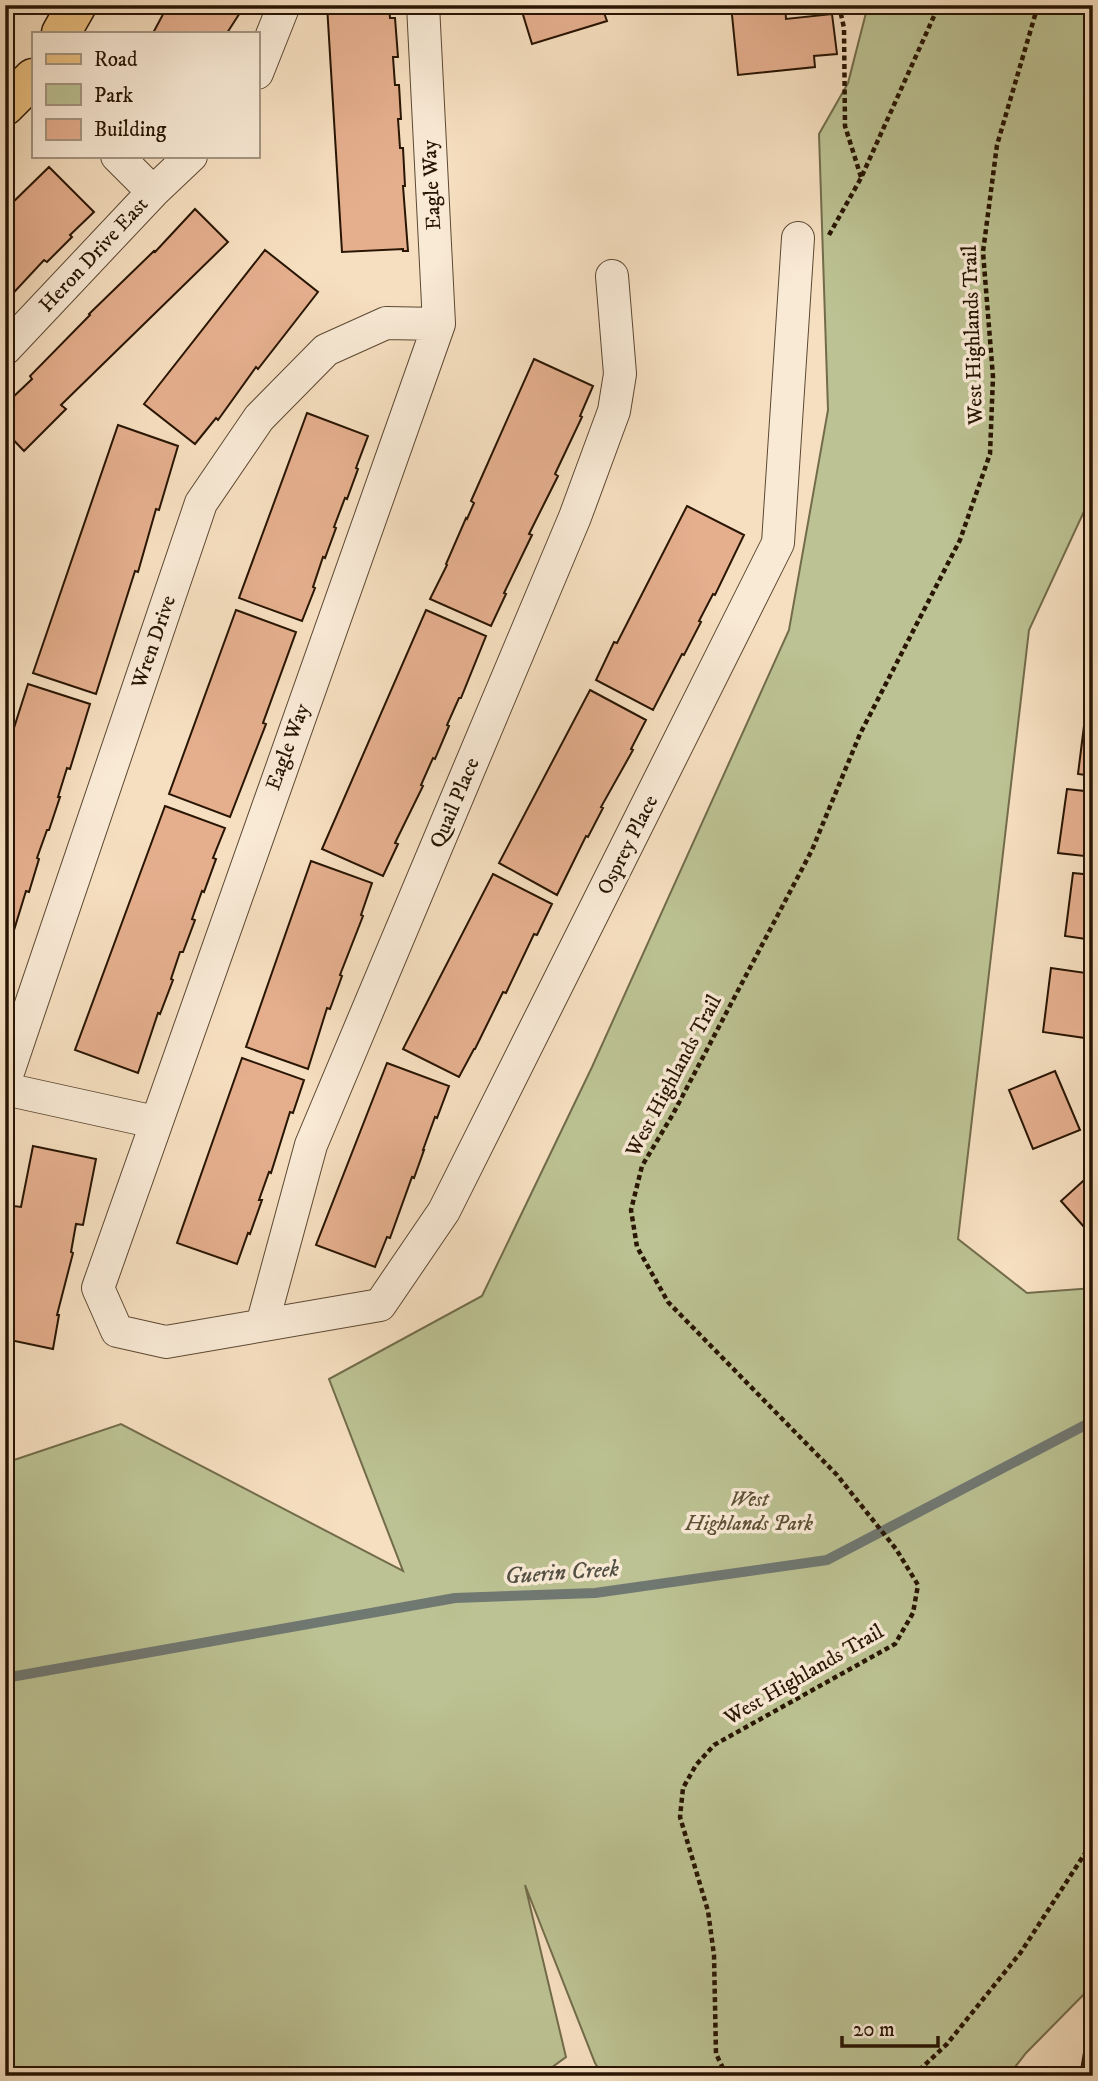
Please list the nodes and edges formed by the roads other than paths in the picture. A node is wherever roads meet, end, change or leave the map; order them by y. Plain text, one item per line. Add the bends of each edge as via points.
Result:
1 (77, 5) edge
2 (284, 5) edge
3 (423, 5) edge
4 (62, 32) edge
5 (259, 68) edge
6 (32, 79) edge
7 (5, 106) edge
8 (119, 158) edge
9 (189, 158) edge
10 (153, 192) junction
11 (813, 237) road end
12 (612, 276) dead end
13 (439, 324) junction
14 (5, 349) edge
15 (5, 1081) edge
16 (5, 1089) edge
17 (155, 1122) junction
18 (262, 1325) junction

1 - 4 main road
2 - 5 street
3 - 13 street, Eagle Way
6 - 7 main road
8 - 10 street
9 - 10 street, Heron Drive East
10 - 14 street, Heron Drive East
11 - 18 street, Osprey Place via 778,544 444,1211 380,1305
12 - 18 street, Quail Place via 620,374 614,411 575,517 311,1144
13 - 15 street, Wren Drive via 386,323 327,350 260,418 201,503
13 - 17 street, Eagle Way
16 - 17 street
17 - 18 street, Eagle Way via 98,1287 117,1331 166,1342

